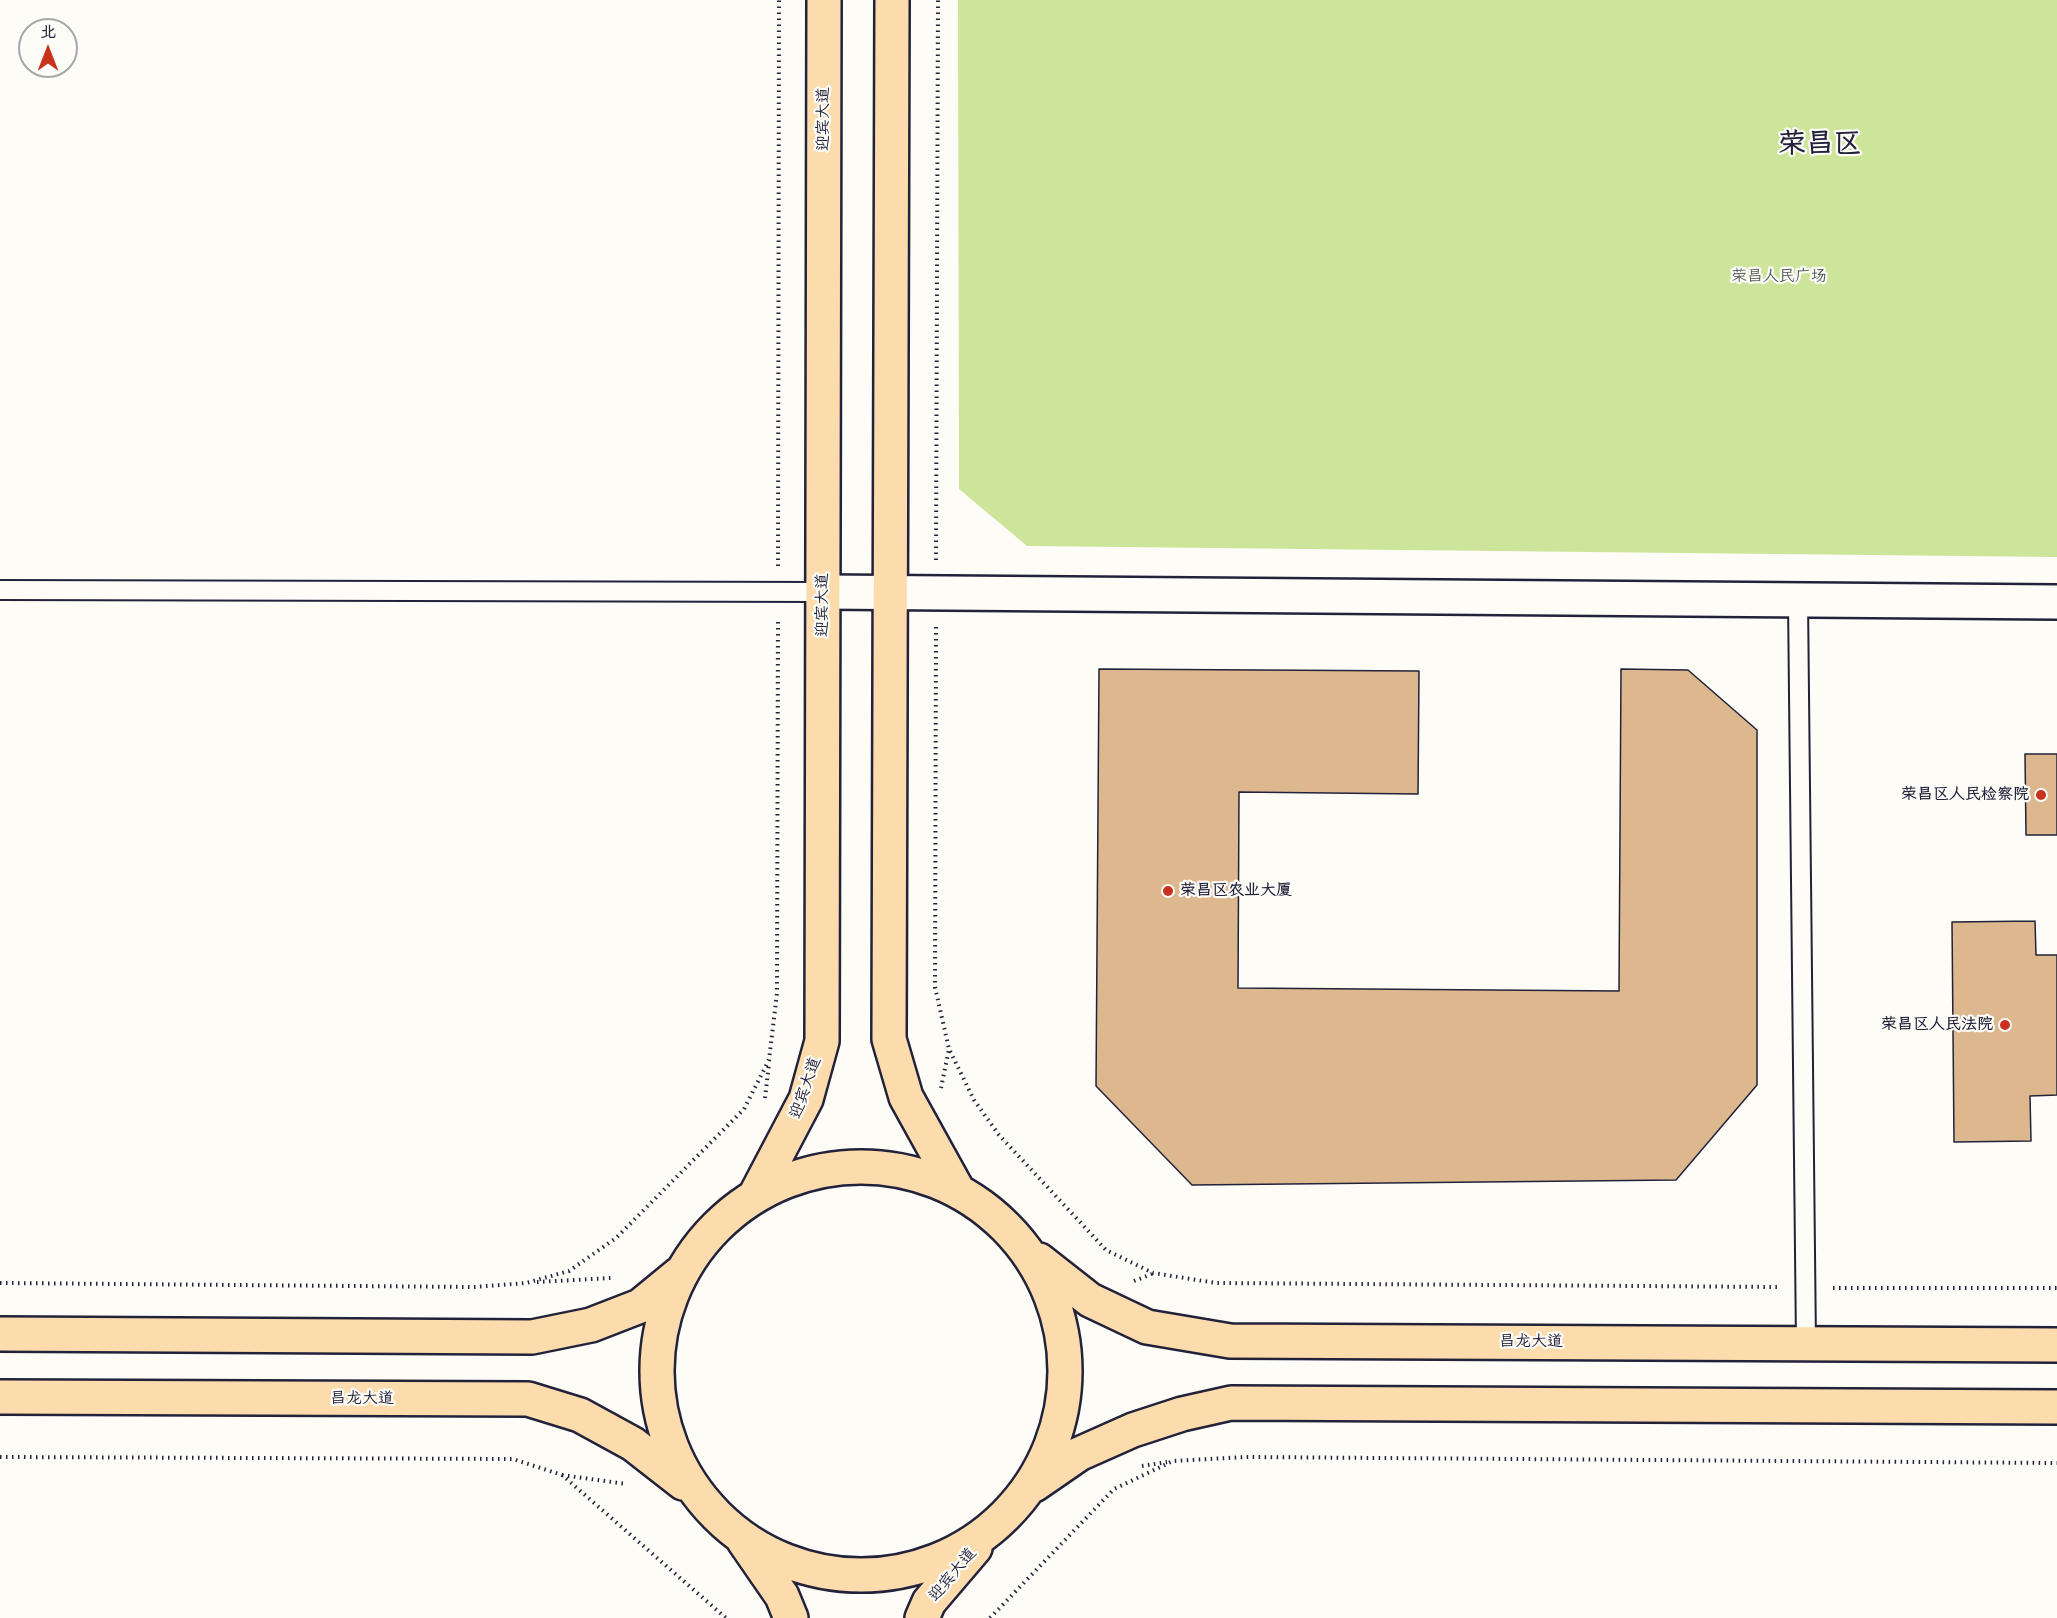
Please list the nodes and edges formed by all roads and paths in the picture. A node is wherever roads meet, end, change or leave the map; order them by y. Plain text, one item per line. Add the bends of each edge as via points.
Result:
1 (779, 0) edge
2 (824, 0) edge
3 (892, 0) edge
4 (938, 0) edge
5 (0, 590) edge
6 (778, 592) junction
7 (823, 592) junction
8 (890, 592) junction
9 (936, 592) junction
10 (1798, 601) junction
11 (2057, 602) edge
12 (958, 1191) junction
13 (755, 1196) junction
14 (1029, 1252) junction
15 (680, 1273) junction
16 (621, 1277) dead end
17 (0, 1283) edge
18 (526, 1283) junction
19 (1806, 1287) junction
20 (2057, 1288) edge
21 (0, 1334) edge
22 (1806, 1344) junction
23 (2057, 1345) edge
24 (0, 1397) edge
25 (2057, 1407) edge
26 (0, 1457) edge
27 (2057, 1463) edge
28 (1032, 1486) junction
29 (696, 1494) junction
30 (988, 1533) junction
31 (743, 1539) junction
32 (726, 1618) edge
33 (791, 1618) edge
34 (922, 1618) edge
35 (990, 1618) edge

1 - 6 path
2 - 7 main road, 迎宾大道
3 - 8 main road
4 - 9 path
5 - 6 lane
6 - 7 lane
6 - 18 path via 777,993 769,1060 744,1109 616,1238 569,1272
7 - 8 street
7 - 13 main road, 迎宾大道 via 822,1041 806,1099
8 - 9 street
8 - 12 main road via 889,1039 906,1097
9 - 10 street
9 - 19 path via 935,987 949,1049 974,1100 999,1135 1106,1250 1153,1273 1216,1283
10 - 11 street
10 - 19 lane
12 - 13 main road via 891,1168 821,1170
12 - 14 main road via 997,1218
13 - 15 main road via 712,1229
14 - 22 main road, 昌龙大道 via 1090,1300 1147,1327 1230,1341
14 - 28 main road via 1053,1296 1065,1344 1066,1394 1054,1441
15 - 21 main road via 640,1306 591,1325 532,1337
15 - 29 main road via 660,1328 656,1386 668,1443
16 - 18 path
17 - 18 path via 474,1287
19 - 20 path
19 - 22 lane
22 - 23 main road, 昌龙大道
24 - 29 main road, 昌龙大道 via 528,1399 580,1415 624,1439
25 - 28 main road via 1231,1403 1133,1430 1079,1454
26 - 32 path via 513,1459 562,1475
27 - 35 path via 1258,1457 1173,1461 1114,1489
28 - 30 main road, 迎宾大道
29 - 31 main road
30 - 31 main road via 931,1564 866,1576 802,1568
30 - 34 main road, 迎宾大道 via 929,1602
31 - 33 main road via 782,1596

